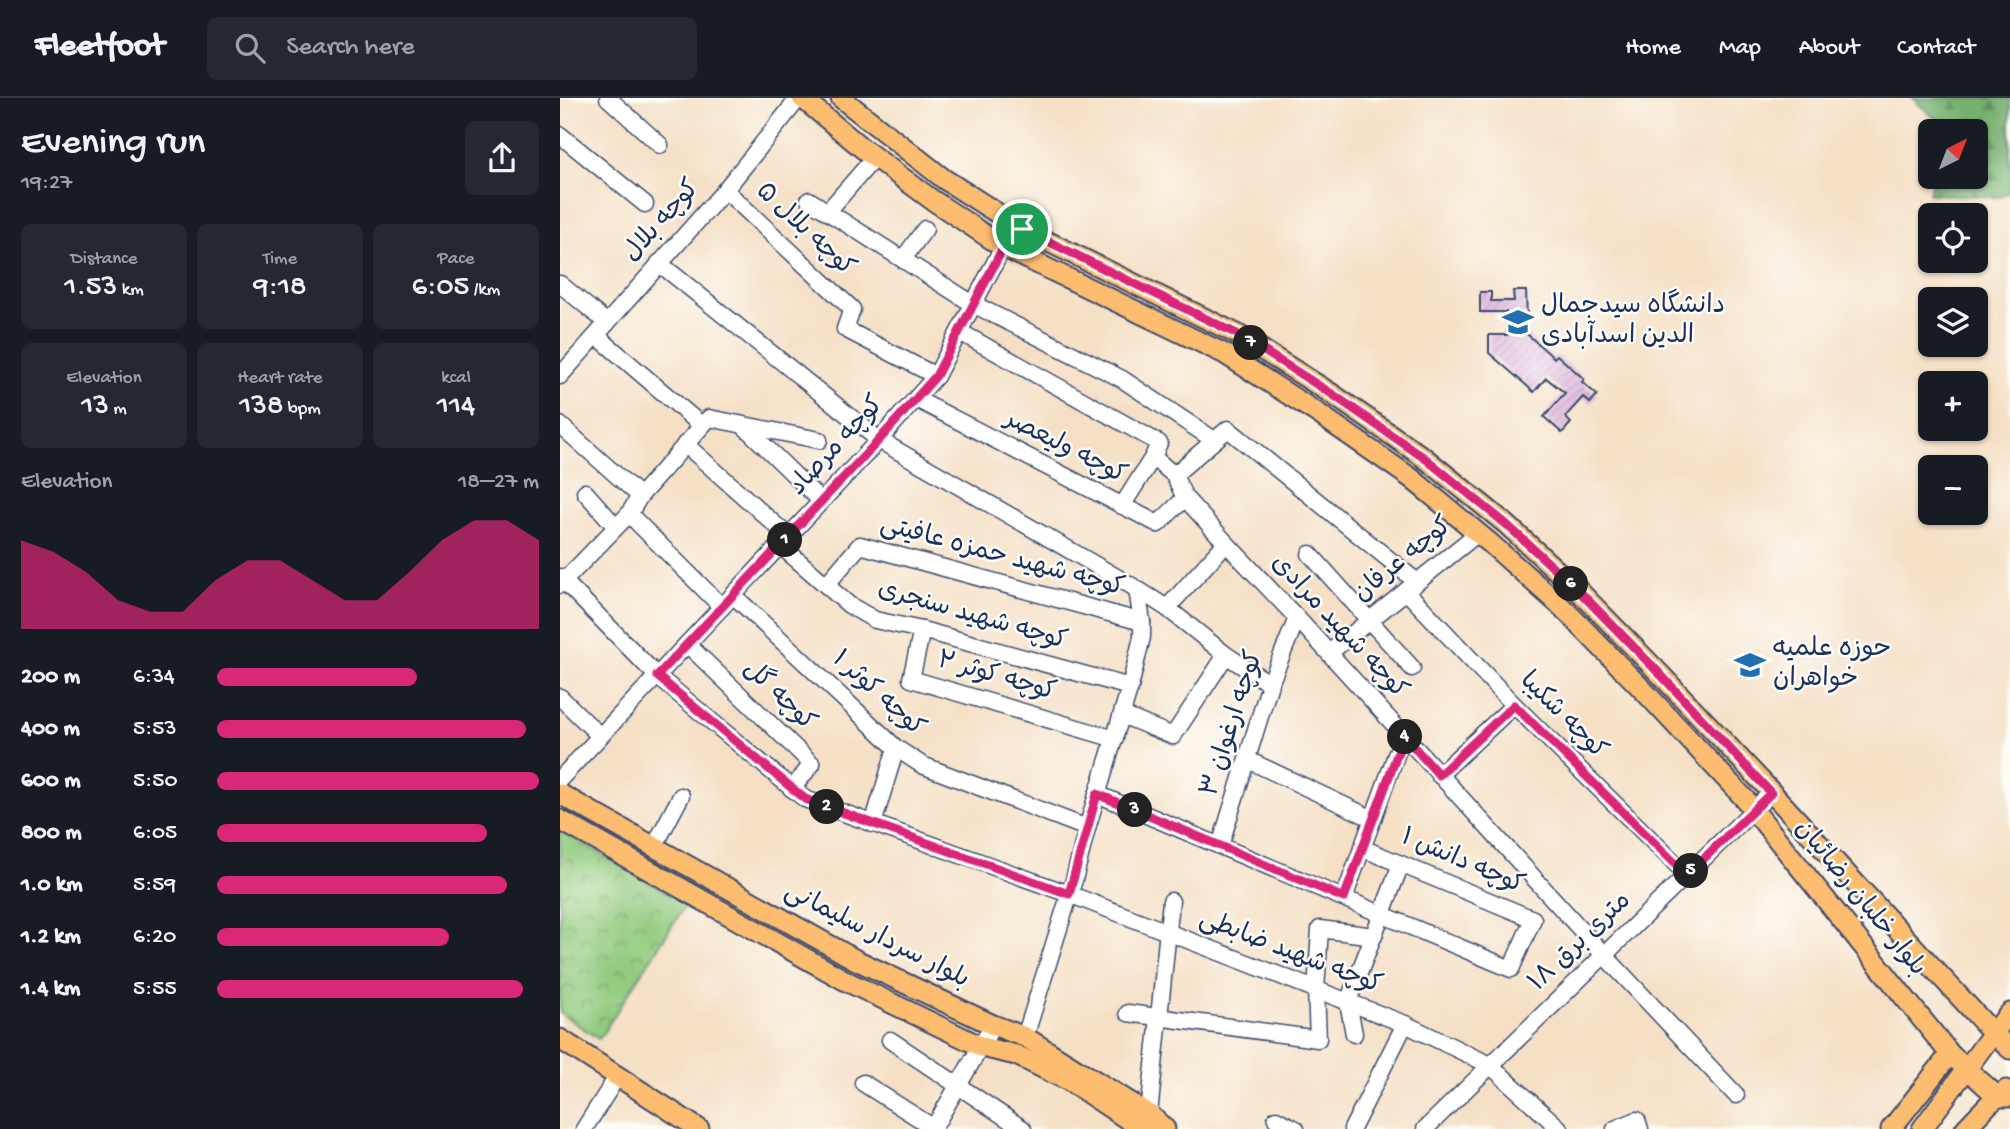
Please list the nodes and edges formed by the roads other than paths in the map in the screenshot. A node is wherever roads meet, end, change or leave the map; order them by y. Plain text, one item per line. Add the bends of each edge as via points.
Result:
1 (608, 98) edge
2 (800, 98) edge
3 (841, 98) edge
4 (560, 135) edge
5 (660, 145) dead end
6 (875, 157) junction
7 (724, 190) junction
8 (809, 200) dead end
9 (645, 204) dead end
10 (828, 211) junction
11 (1015, 225) junction
12 (925, 229) dead end
13 (1003, 247) junction
14 (903, 260) junction
15 (659, 262) junction
16 (560, 284) edge
17 (973, 304) junction
18 (602, 330) junction
19 (960, 332) junction
20 (560, 376) edge
21 (936, 376) junction
22 (916, 399) junction
23 (705, 421) junction
24 (560, 425) edge
25 (744, 426) junction
26 (819, 440) dead end
27 (879, 440) junction
28 (1214, 440) junction
29 (685, 444) junction
30 (1156, 450) junction
31 (1174, 475) junction
32 (584, 492) dead end
33 (640, 496) junction
34 (1185, 498) junction
35 (821, 501) junction
36 (1122, 506) junction
37 (629, 514) junction
38 (616, 527) junction
39 (1478, 533) junction
40 (784, 540) junction
41 (1226, 543) junction
42 (1310, 554) dead end
43 (561, 581) edge
44 (825, 585) junction
45 (1412, 587) junction
46 (1137, 589) junction
47 (727, 601) junction
48 (1167, 608) junction
49 (1297, 618) junction
50 (1370, 620) junction
51 (1142, 622) junction
52 (922, 630) junction
53 (687, 644) junction
54 (1329, 653) junction
55 (1226, 655) junction
56 (1412, 668) dead end
57 (657, 676) junction
58 (1270, 684) junction
59 (1130, 687) junction
60 (560, 697) edge
61 (1514, 705) junction
62 (1122, 715) junction
63 (600, 736) junction
64 (1404, 736) junction
65 (1115, 739) junction
66 (896, 748) junction
67 (1248, 760) junction
68 (1439, 775) junction
69 (560, 779) edge
70 (792, 789) junction
71 (1771, 793) junction
72 (560, 794) edge
73 (1097, 794) junction
74 (681, 796) dead end
75 (1754, 809) junction
76 (1373, 819) junction
77 (560, 820) edge
78 (873, 824) junction
79 (1087, 828) junction
80 (1220, 846) junction
81 (654, 847) junction
82 (1362, 848) junction
83 (1401, 864) junction
84 (1687, 875) junction
85 (1069, 894) junction
86 (1344, 898) junction
87 (1171, 901) dead end
88 (1382, 914) junction
89 (1167, 932) junction
90 (1374, 936) junction
91 (1604, 955) junction
92 (1316, 990) junction
93 (1348, 1002) junction
94 (1128, 1013) dead end
95 (2010, 1013) edge
96 (1159, 1016) junction
97 (1405, 1024) junction
98 (993, 1026) junction
99 (1993, 1033) junction
100 (1354, 1034) dead end
101 (560, 1039) edge
102 (890, 1041) dead end
103 (1021, 1046) junction
104 (982, 1047) junction
105 (2010, 1049) edge
106 (1950, 1054) junction
107 (1490, 1065) junction
108 (1966, 1070) junction
109 (617, 1077) junction
110 (863, 1083) dead end
111 (957, 1086) junction
112 (1736, 1095) dead end
113 (2003, 1099) edge
114 (1276, 1118) dead end
115 (1146, 1121) edge
116 (933, 1128) edge
117 (583, 1129) edge
118 (699, 1129) edge
119 (1023, 1129) edge
120 (1165, 1129) edge
121 (1296, 1129) edge
122 (1352, 1129) edge
123 (1425, 1129) edge
124 (1560, 1129) edge
125 (1615, 1129) edge
126 (1640, 1129) edge
127 (1891, 1129) edge
128 (1922, 1129) edge
129 (1965, 1129) edge
130 (1974, 1129) edge

1 - 5 street
2 - 6 main road, بلوار خلبان رضائیان
2 - 7 street, کوچه بلال
3 - 11 main road, بلوار خلبان رضائیان via 944,179
4 - 9 street
6 - 10 street
6 - 13 main road, بلوار خلبان رضائیان
7 - 15 street, کوچه بلال
7 - 21 street, کوچه بلال ۵ via 852,309 845,329
8 - 10 street
10 - 14 street
11 - 13 main road
11 - 71 main road, بلوار خلبان رضائیان via 1237,334 1426,459 1579,591
12 - 14 street
13 - 17 street, کوچه مرصاد
13 - 39 main road, بلوار خلبان رضائیان via 1225,354 1411,478
14 - 17 street
15 - 18 street, کوچه بلال
15 - 27 street
16 - 18 street
17 - 19 street, کوچه مرصاد
17 - 28 street via 1122,379
18 - 20 street, کوچه بلال
18 - 23 street
19 - 21 street, کوچه مرصاد
19 - 30 street, کوچه شهید مرادی
21 - 22 street, کوچه مرصاد
22 - 27 street, کوچه مرصاد
22 - 36 street, کوچه ولیعصر
23 - 25 street
23 - 29 street
24 - 33 street
25 - 26 street
25 - 35 street
27 - 35 street, کوچه مرصاد
27 - 46 street
28 - 31 street
28 - 45 street, کوچه شکیبا via 1228,429
29 - 33 street
29 - 40 street, کوچه شهید سنجری
30 - 31 street, کوچه شهید مرادی
30 - 36 street
31 - 34 street, کوچه شهید مرادی
32 - 38 street
33 - 37 street
34 - 36 street, کوچه ولیعصر via 1158,524
34 - 41 street, کوچه شهید مرادی
35 - 40 street, کوچه مرصاد
37 - 38 street
37 - 47 street, کوچه کوثر ۱
38 - 43 street
39 - 45 street, کوچه عرفان
39 - 75 main road, بلوار خلبان رضائیان via 1563,608
40 - 44 street, کوچه شهید سنجری
40 - 47 street, کوچه مرصاد
41 - 48 street
41 - 49 street, کوچه شهید مرادی
42 - 50 street
43 - 57 street, کوچه شهید ضابطی
44 - 51 street, کوچه شهید حمزه عافیتی via 860,545
44 - 52 street, کوچه شهید سنجری via 875,620
45 - 50 street, کوچه عرفان
45 - 61 street, کوچه شکیبا
46 - 48 street
46 - 51 street
47 - 53 street, کوچه مرصاد
47 - 66 street, کوچه کوثر ۱
48 - 55 street
49 - 54 street, کوچه شهید مرادی
49 - 58 street, کوچه ارغوان ۳
50 - 54 street, کوچه عرفان
50 - 56 street
51 - 59 street
52 - 59 street, کوچه شهید سنجری
52 - 65 street, کوچه کوثر ۲ via 911,679
53 - 57 street, کوچه مرصاد
53 - 70 street, کوچه گل via 812,764
54 - 64 street, کوچه شهید مرادی
55 - 58 street
55 - 62 street via 1173,736
57 - 63 street, کوچه مرصاد
57 - 70 street, کوچه شهید ضابطی
58 - 67 street, کوچه ارغوان ۳
59 - 62 street
60 - 63 street
61 - 68 street
61 - 84 street, کوچه شکیبا
62 - 65 street
63 - 69 street, کوچه مرصاد
64 - 68 street, کوچه شهید مرادی
64 - 76 street
65 - 73 street
66 - 78 street
66 - 79 street, کوچه کوثر ۱ via 922,765
67 - 76 street
67 - 80 street, کوچه ارغوان ۳
68 - 91 street, کوچه شهید مرادی
70 - 78 street, کوچه شهید ضابطی via 805,799
71 - 75 street, ۱۸ متری برق
71 - 99 main road, بلوار خلبان رضائیان
72 - 81 main road, بلوار سردار سلیمانی
73 - 79 street
73 - 80 street
74 - 81 street
75 - 84 street, ۱۸ متری برق
75 - 106 main road, بلوار خلبان رضائیان
76 - 82 street
77 - 104 main road, بلوار سردار سلیمانی via 846,981
78 - 85 street, کوچه شهید ضابطی
79 - 85 street
80 - 86 street
81 - 98 main road, بلوار سردار سلیمانی via 856,960
82 - 83 street, کوچه دانش ۱
82 - 86 street
83 - 88 street
83 - 88 street, کوچه دانش ۱ via 1532,919 1511,969
84 - 91 street, ۱۸ متری برق
85 - 89 street, کوچه شهید ضابطی
85 - 103 street
86 - 88 street
87 - 89 street
88 - 90 street
89 - 92 street, کوچه شهید ضابطی
89 - 96 street
90 - 92 street via 1320,929
90 - 93 street
91 - 107 street, ۱۸ متری برق
91 - 112 street, کوچه شهید مرادی
92 - 93 street, کوچه شهید ضابطی
92 - 96 street via 1318,1039
93 - 97 street, کوچه شهید ضابطی
93 - 100 street
94 - 96 street
95 - 99 main road
96 - 115 street
97 - 107 street, کوچه شهید ضابطی
97 - 122 street
98 - 103 main road, بلوار سردار سلیمانی
98 - 104 street
99 - 105 main road, بلوار خلبان رضائیان
99 - 108 main road
101 - 109 main road
102 - 111 street
103 - 104 main road, بلوار سردار سلیمانی
103 - 115 main road, بلوار سردار سلیمانی via 1071,1082
104 - 111 street
106 - 108 main road, بلوار خلبان رضائیان
106 - 127 main road
107 - 123 street, ۱۸ متری برق
107 - 124 street, کوچه شهید ضابطی
108 - 113 main road, بلوار خلبان رضائیان
108 - 128 main road
109 - 117 street
109 - 118 main road
110 - 116 street
111 - 116 street
111 - 119 street
113 - 129 main road
113 - 130 main road
114 - 121 street
115 - 120 main road, بلوار سردار سلیمانی
125 - 126 street via 1637,1120

